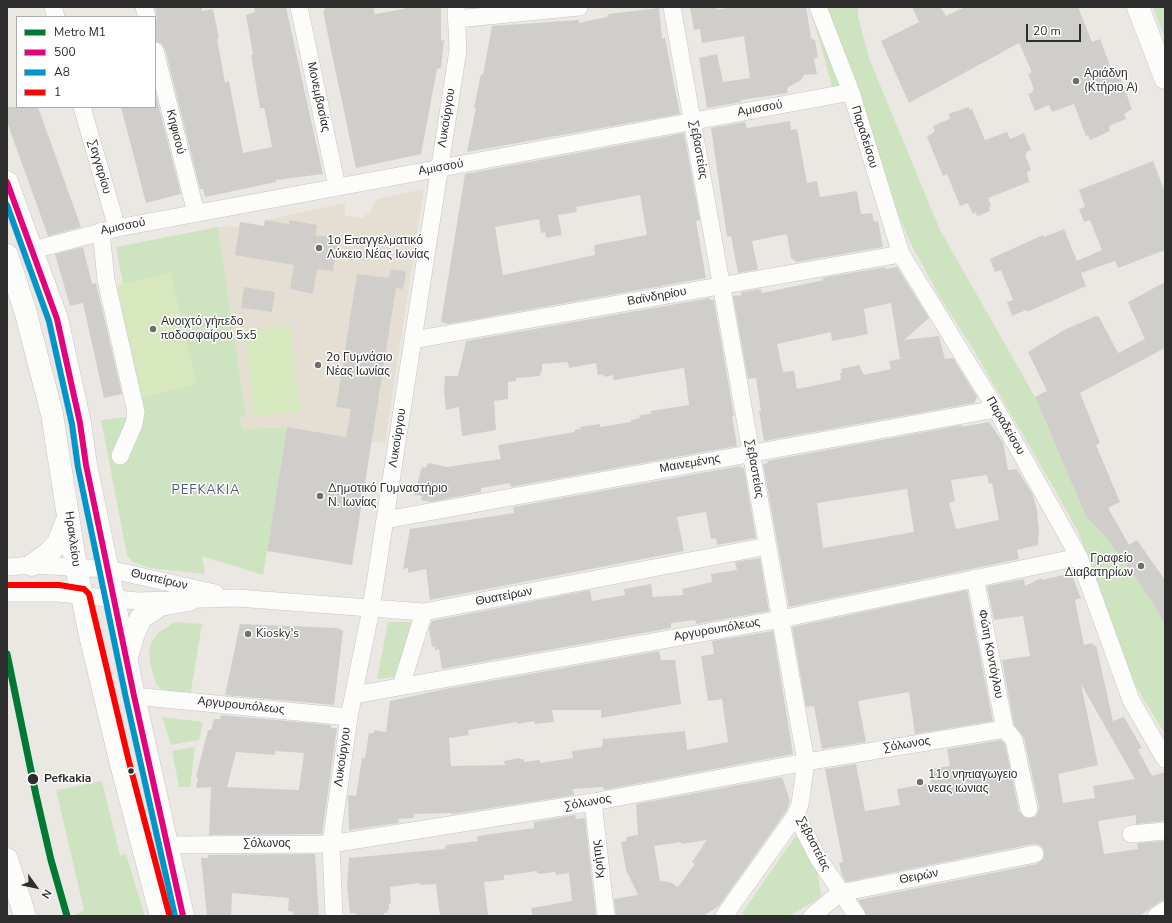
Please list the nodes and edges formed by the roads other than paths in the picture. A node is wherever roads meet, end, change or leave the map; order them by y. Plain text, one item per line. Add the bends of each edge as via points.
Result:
1 (299, 7) edge
2 (579, 7) edge
3 (672, 7) edge
4 (818, 7) edge
5 (1138, 7) edge
6 (457, 13) edge
7 (156, 55) edge
8 (1165, 78) edge
9 (851, 92) junction
10 (82, 108) edge
11 (693, 121) junction
12 (439, 168) junction
13 (7, 182) edge
14 (337, 187) junction
15 (196, 213) junction
16 (109, 230) junction
17 (33, 250) junction
18 (901, 254) junction
19 (7, 255) edge
20 (722, 286) junction
21 (413, 340) junction
22 (996, 409) junction
23 (751, 453) junction
24 (120, 456) dead end
25 (69, 515) junction
26 (385, 520) junction
27 (768, 546) junction
28 (1079, 557) junction
29 (32, 565) junction
30 (76, 567) junction
31 (8, 568) dead end
32 (108, 570) junction
33 (975, 578) junction
34 (9, 593) dead end
35 (82, 597) junction
36 (237, 598) junction
37 (114, 599) junction
38 (189, 600) junction
39 (371, 609) junction
40 (424, 612) junction
41 (781, 619) junction
42 (127, 660) junction
43 (401, 686) junction
44 (354, 695) junction
45 (134, 696) junction
46 (349, 717) junction
47 (1005, 729) junction
48 (1165, 759) edge
49 (806, 762) junction
50 (592, 802) junction
51 (1030, 809) dead end
52 (796, 815) junction
53 (1165, 831) edge
54 (1131, 834) dead end
55 (331, 844) junction
56 (168, 845) junction
57 (1035, 854) dead end
58 (7, 859) edge
59 (840, 893) junction
60 (1165, 910) edge
61 (25, 916) edge
62 (161, 916) edge
63 (183, 916) edge
64 (334, 916) edge
65 (606, 916) edge
66 (724, 916) edge
67 (812, 916) edge
68 (857, 916) edge
69 (1156, 916) edge

1 - 14 street, Μονεμβασίας
2 - 6 street
3 - 11 street, Σεβαστείας
4 - 9 street, Παραδείσου
5 - 8 main road
6 - 12 street, Λυκούργου via 458,50
7 - 15 street, Κηφισού
9 - 11 street, Αμισσού
9 - 18 street, Παραδείσου
10 - 16 street, Σαγγαρίου
11 - 12 street, Αμισσού
11 - 20 street, Σεβαστείας
12 - 14 street, Αμισσού
12 - 21 street, Λυκούργου
13 - 17 main road
14 - 15 street, Αμισσού
15 - 16 street, Αμισσού
16 - 17 street, Αμισσού
16 - 24 street, Σαγγαρίου via 106,280 136,412 134,424
17 - 32 main road via 57,319
18 - 20 street, Βαϊνδηρίου
18 - 22 street, Παραδείσου
19 - 25 main road, Ηρακλείου via 25,310 52,414
20 - 21 street, Βαϊνδηρίου
20 - 23 street, Σεβαστείας
21 - 26 street, Λυκούργου
22 - 23 street, Μαινεμένης
22 - 28 street, Παραδείσου
23 - 26 street, Μαινεμένης
23 - 27 street, Σεβαστείας
25 - 29 main road via 58,544
25 - 30 main road, Ηρακλείου
26 - 39 street, Λυκούργου
27 - 40 street, Θυατείρων
27 - 41 street, Σεβαστείας
28 - 33 street, Αργυρουπόλεως
28 - 48 street, Παραδείσου via 1131,700
29 - 30 street, Θυατείρων
29 - 31 street, Θυατείρων
30 - 32 street, Θυατείρων
30 - 35 main road, Ηρακλείου
32 - 36 street, Θυατείρων
32 - 37 main road
33 - 41 street, Αργυρουπόλεως
33 - 47 street, Φώτη Κοντόγλου
34 - 35 street, Θυατείρων via 58,593
35 - 37 street, Θυατείρων
35 - 62 main road, Ηρακλείου via 121,764
36 - 38 street, Θυατείρων
36 - 39 street, Θυατείρων
37 - 38 street, Θυατείρων
37 - 42 main road
38 - 42 main road via 160,605 141,618
39 - 40 street, Θυατείρων
39 - 44 street, Λυκούργου
40 - 43 street
41 - 43 street, Αργυρουπόλεως
41 - 49 street, Σεβαστείας
42 - 45 main road
43 - 44 street, Αργυρουπόλεως
44 - 46 street, Λυκούργου
45 - 46 street, Αργυρουπόλεως
45 - 56 main road
46 - 55 street, Λυκούργου
47 - 49 street, Σόλωνος
47 - 51 street via 1014,740
49 - 50 street, Σόλωνος
49 - 52 street, Σεβαστείας
50 - 55 street, Σόλωνος
50 - 65 street, Κρήτης
52 - 59 street, Σεβαστείας
52 - 66 street
53 - 54 street
55 - 56 street, Σόλωνος
55 - 64 street, Λυκούργου
56 - 63 main road
57 - 59 street, Θειρών
58 - 61 main road
59 - 67 street, Θειρών
59 - 68 street, Σεβαστείας
60 - 69 street

